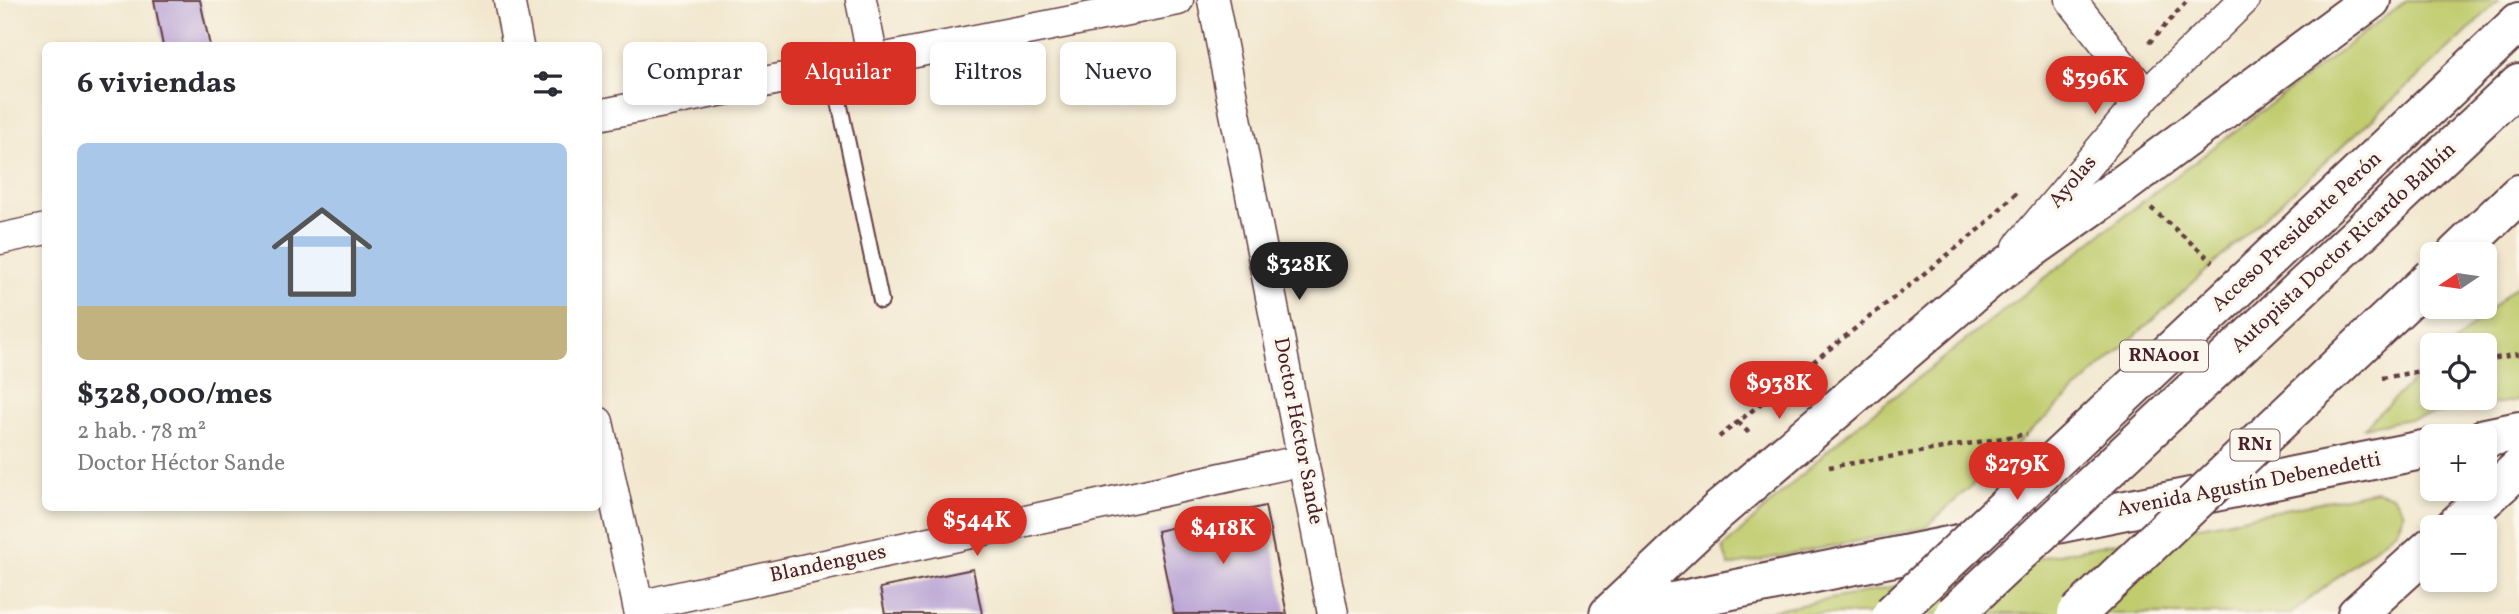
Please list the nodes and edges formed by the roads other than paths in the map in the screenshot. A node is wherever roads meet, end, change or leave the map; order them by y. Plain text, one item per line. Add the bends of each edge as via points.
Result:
1 (509, 0) edge
2 (861, 0) edge
3 (1178, 0) edge
4 (1213, 0) edge
5 (2071, 0) edge
6 (2244, 0) edge
7 (2371, 0) edge
8 (2519, 22) edge
9 (517, 42) edge
10 (869, 42) edge
11 (916, 52) edge
12 (781, 78) edge
13 (2519, 84) edge
14 (2147, 95) junction
15 (840, 105) edge
16 (602, 114) edge
17 (2519, 194) edge
18 (42, 230) edge
19 (0, 239) edge
20 (2469, 242) edge
21 (1993, 276) junction
22 (2420, 287) edge
23 (881, 301) dead end
24 (2519, 431) edge
25 (2497, 436) edge
26 (602, 440) edge
27 (2420, 450) edge
28 (1304, 460) junction
29 (2519, 468) edge
30 (2467, 515) edge
31 (2420, 557) edge
32 (639, 610) edge
33 (1333, 614) edge
34 (1611, 614) edge
35 (1892, 614) edge
36 (1954, 614) edge
37 (2077, 614) edge
38 (2357, 614) edge

1 - 9 street
2 - 10 street
3 - 11 street
4 - 28 street, Doctor Héctor Sande
5 - 14 street
6 - 14 street, Ayolas
7 - 21 main road
8 - 35 main road, Acceso Presidente Perón / RNA001, bridge
12 - 16 street
13 - 36 main road, Autopista Doctor Ricardo Balbín, bridge
14 - 21 street, Ayolas
15 - 23 lane
17 - 20 main road
18 - 19 street
21 - 34 main road via 1718,512
22 - 37 main road, RN1, bridge
24 - 25 main road
26 - 32 street
27 - 34 main road, Avenida Agustín Debenedetti
28 - 32 street, Blandengues
28 - 33 street, Doctor Héctor Sande
29 - 30 main road
31 - 38 main road

